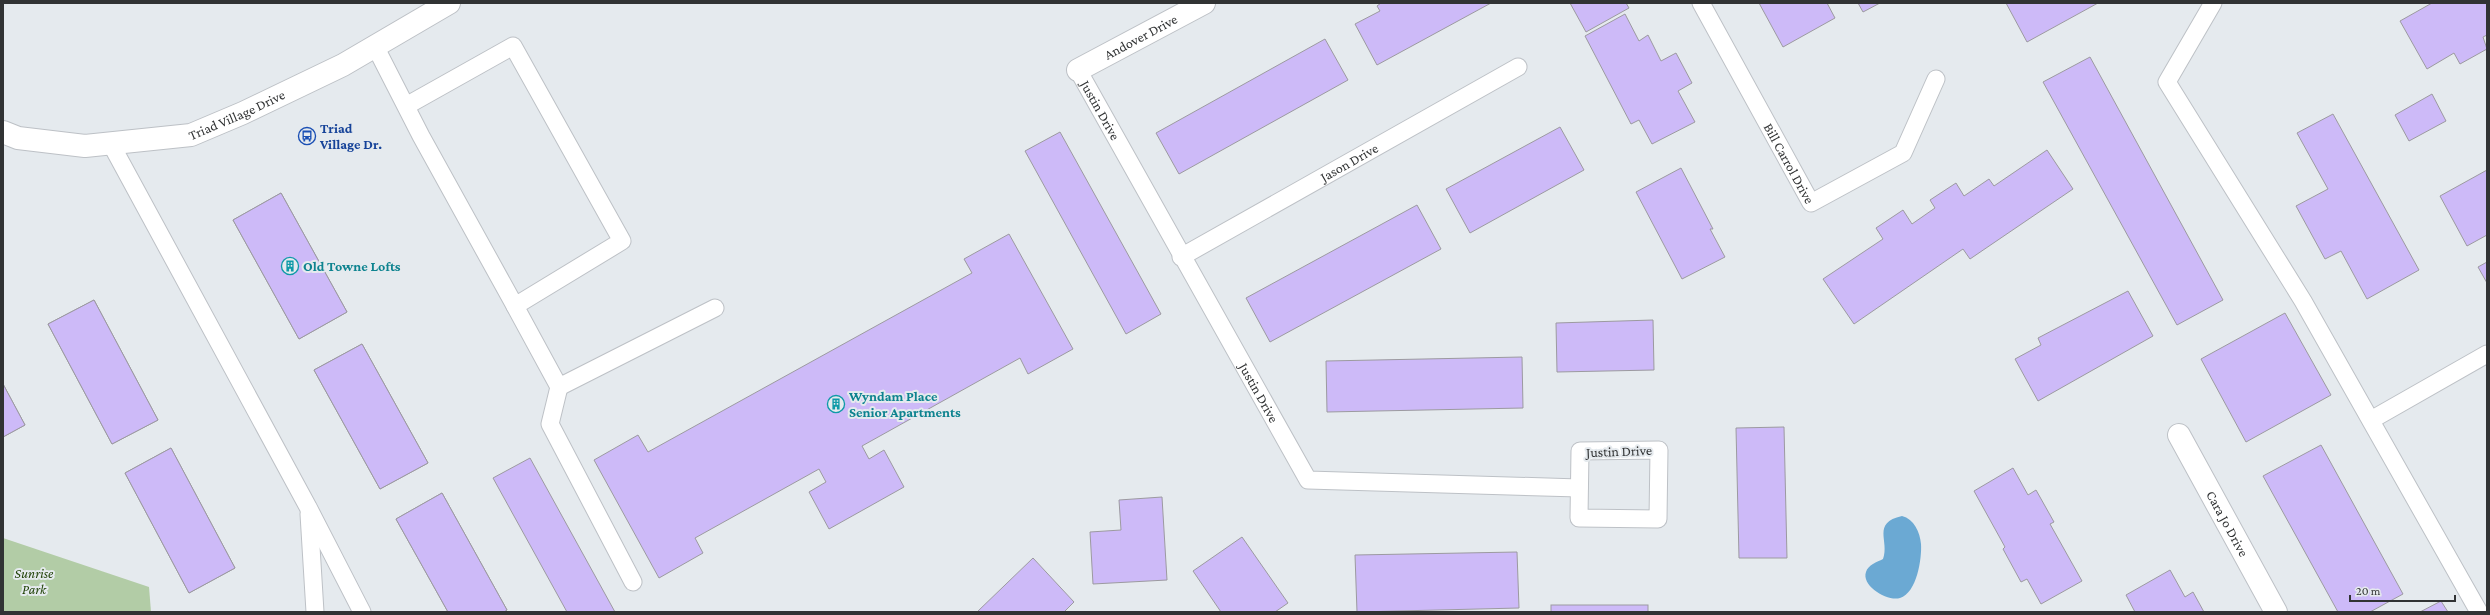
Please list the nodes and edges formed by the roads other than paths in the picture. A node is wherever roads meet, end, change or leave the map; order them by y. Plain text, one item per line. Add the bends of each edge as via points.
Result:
1 (449, 3) edge
2 (1204, 3) edge
3 (1701, 3) edge
4 (2213, 3) edge
5 (374, 46) junction
6 (1518, 67) dead end
7 (1078, 70) joint
8 (1936, 79) dead end
9 (406, 106) junction
10 (3, 132) edge
11 (111, 144) junction
12 (1181, 257) junction
13 (515, 306) junction
14 (715, 308) dead end
15 (2487, 354) edge
16 (559, 387) junction
17 (2371, 420) junction
18 (2179, 435) dead end
19 (1579, 488) junction
20 (308, 507) junction
21 (633, 582) dead end
22 (315, 612) edge
23 (362, 612) edge
24 (2276, 612) edge
25 (2479, 612) edge

1 - 5 street, Triad Village Drive
2 - 7 street, Andover Drive
3 - 8 lane, Bill Carrol Drive via 1811,203 1903,153
4 - 17 lane via 2167,82 2303,301
5 - 9 lane
5 - 11 street, Triad Village Drive via 343,65 244,113 191,135
6 - 12 lane, Jason Drive
7 - 12 lane, Justin Drive
9 - 13 lane
9 - 13 lane via 513,46 622,241
10 - 11 street, Triad Village Drive via 18,138 84,146
11 - 20 lane
12 - 19 lane, Justin Drive via 1308,480
13 - 16 lane
14 - 16 lane
15 - 17 lane
16 - 21 lane via 550,424
17 - 25 lane
18 - 24 street, Cara Jo Drive
19 - 19 lane, Justin Drive via 1579,518 1658,519 1659,450 1580,451
20 - 22 lane
20 - 23 lane

